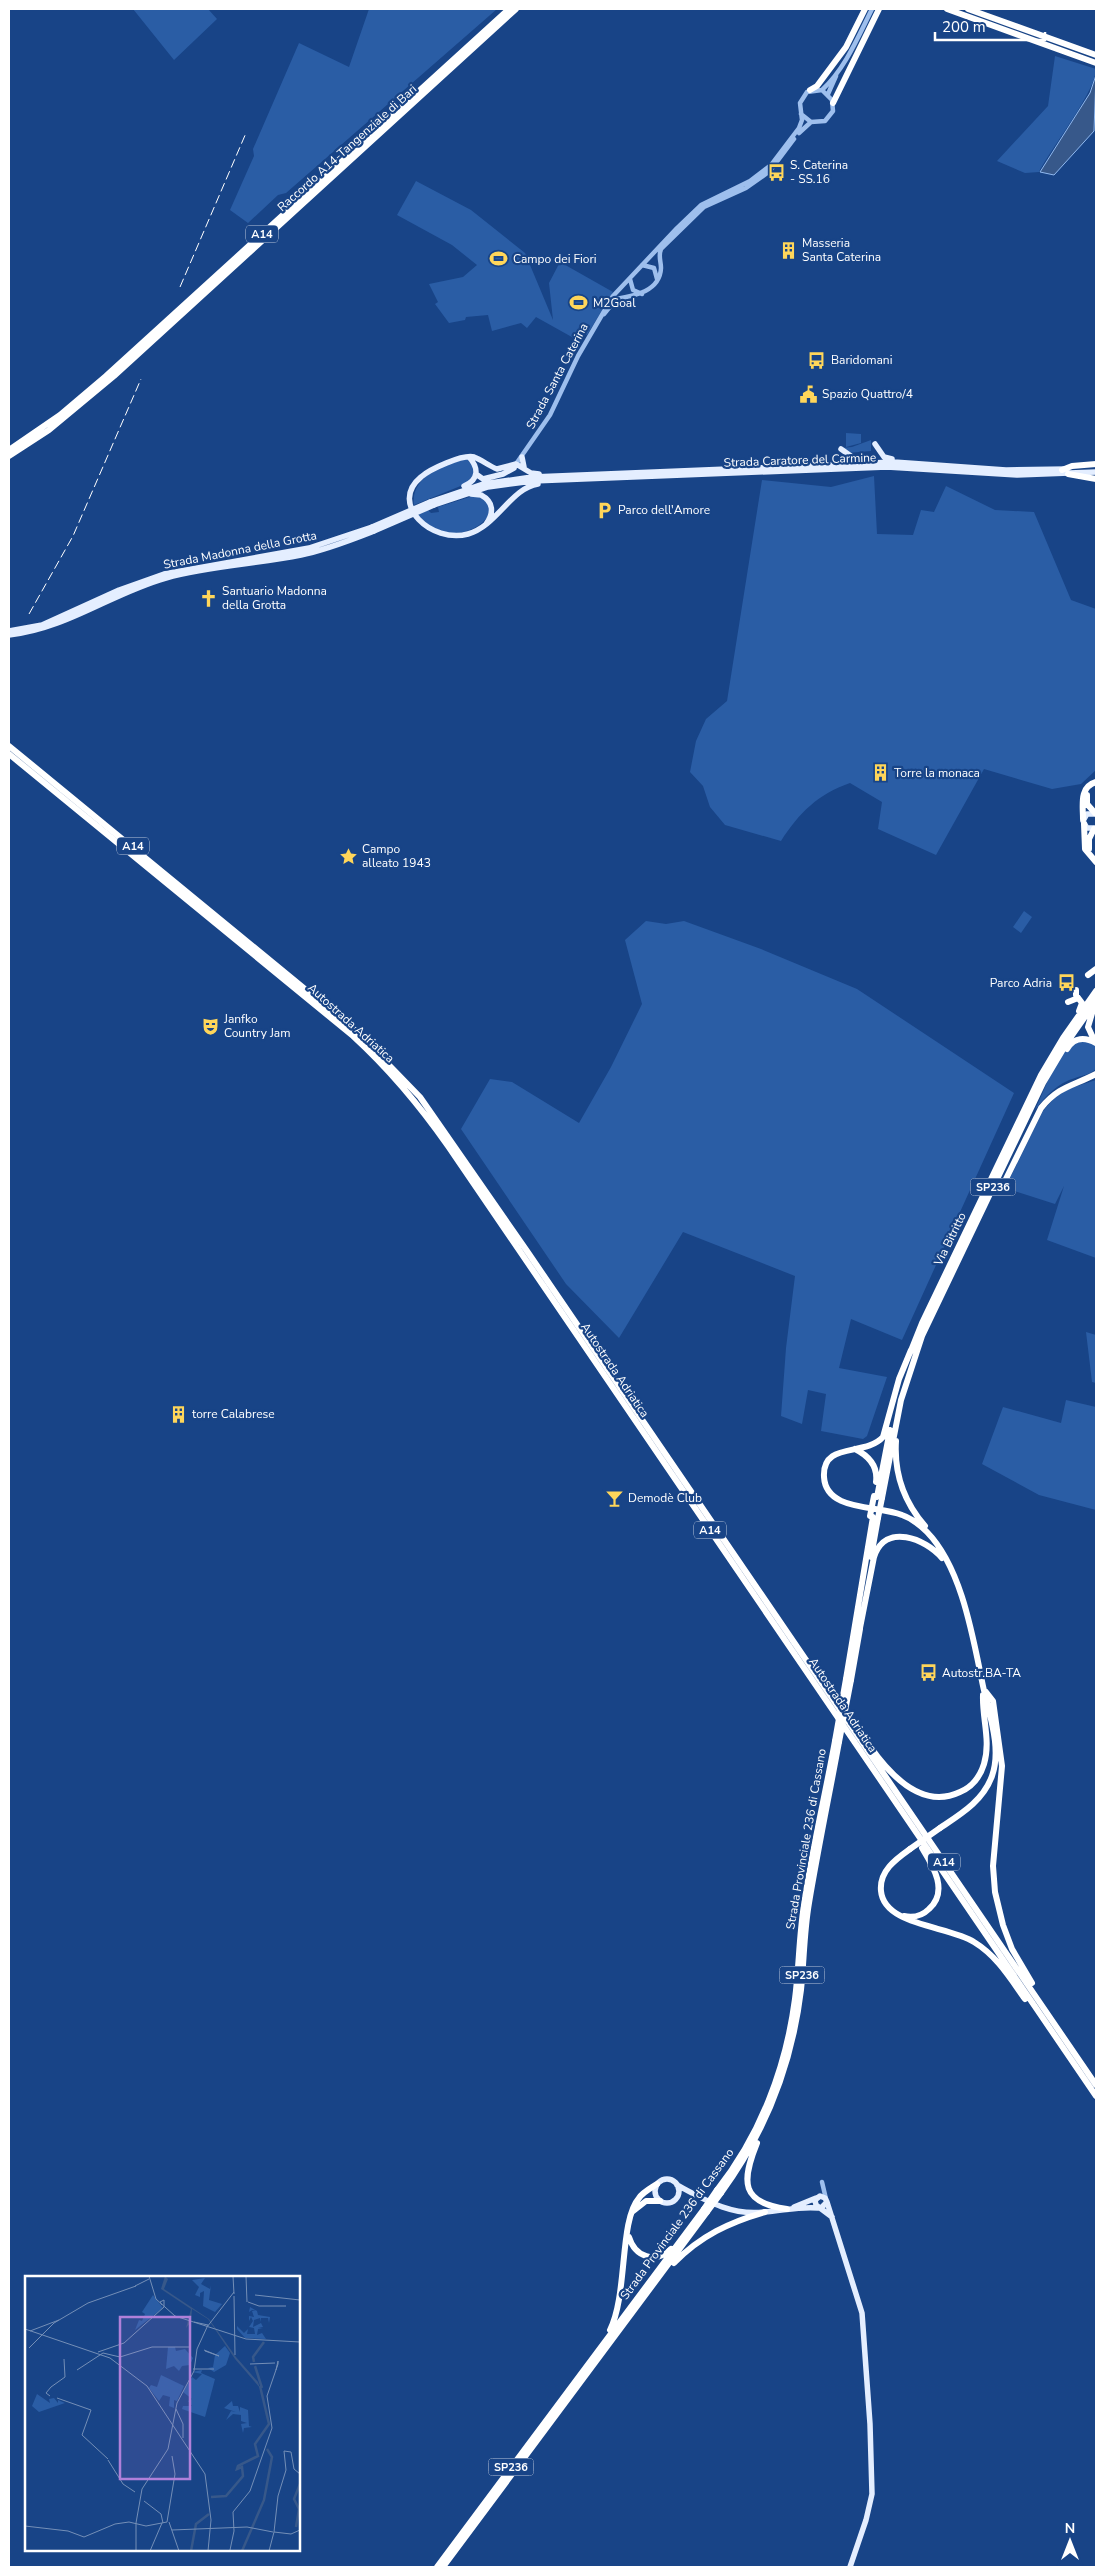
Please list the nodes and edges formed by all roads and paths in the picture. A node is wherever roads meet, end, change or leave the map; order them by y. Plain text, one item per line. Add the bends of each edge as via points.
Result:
1 (508, 9) edge
2 (516, 9) edge
3 (865, 9) edge
4 (872, 9) edge
5 (879, 9) edge
6 (947, 9) edge
7 (968, 9) edge
8 (1096, 55) edge
9 (1096, 64) edge
10 (836, 74) junction
11 (810, 90) junction
12 (822, 90) junction
13 (828, 94) junction
14 (833, 103) junction
15 (801, 114) junction
16 (810, 122) junction
17 (642, 265) junction
18 (630, 279) junction
19 (656, 280) junction
20 (640, 295) junction
21 (598, 321) junction
22 (875, 444) dead end
23 (9, 450) edge
24 (9, 456) edge
25 (469, 456) junction
26 (522, 457) junction
27 (878, 463) junction
28 (916, 463) junction
29 (484, 464) junction
30 (516, 464) junction
31 (832, 464) junction
32 (1096, 465) edge
33 (524, 467) junction
34 (1062, 470) joint
35 (476, 471) junction
36 (1096, 472) edge
37 (589, 474) junction
38 (1068, 474) junction
39 (582, 479) junction
40 (1096, 479) edge
41 (504, 482) junction
42 (432, 503) junction
43 (483, 528) junction
44 (373, 529) junction
45 (9, 631) edge
46 (9, 635) edge
47 (9, 746) edge
48 (9, 754) edge
49 (1096, 784) edge
50 (1095, 813) edge
51 (1084, 821) junction
52 (1095, 829) edge
53 (1096, 857) edge
54 (1096, 862) edge
55 (254, 950) junction
56 (1096, 969) edge
57 (1088, 975) dead end
58 (1076, 990) dead end
59 (1096, 992) edge
60 (1078, 998) junction
61 (1096, 1001) edge
62 (1068, 1002) dead end
63 (1096, 1006) edge
64 (323, 1008) junction
65 (1096, 1043) edge
66 (1058, 1046) junction
67 (1096, 1074) edge
68 (1035, 1101) junction
69 (1002, 1187) dead end
70 (911, 1350) junction
71 (906, 1382) junction
72 (854, 1449) junction
73 (877, 1497) junction
74 (874, 1517) junction
75 (950, 1570) junction
76 (859, 1633) junction
77 (849, 1679) junction
78 (983, 1686) junction
79 (832, 1697) junction
80 (837, 1742) junction
81 (888, 1791) junction
82 (895, 1914) junction
83 (1058, 2027) junction
84 (1076, 2068) junction
85 (1096, 2085) edge
86 (1096, 2096) edge
87 (767, 2116) junction
88 (657, 2184) junction
89 (677, 2186) junction
90 (719, 2192) junction
91 (696, 2197) junction
92 (817, 2197) junction
93 (676, 2198) junction
94 (660, 2200) junction
95 (827, 2200) junction
96 (820, 2208) junction
97 (790, 2209) junction
98 (705, 2211) junction
99 (765, 2212) junction
100 (631, 2213) junction
101 (834, 2220) junction
102 (628, 2234) junction
103 (685, 2235) junction
104 (656, 2282) junction
105 (603, 2344) junction
106 (591, 2367) junction
107 (437, 2567) edge
108 (444, 2567) edge
109 (850, 2567) edge

1 - 23 highway, Raccordo A14-Tangenziale di Bari / A14 via 106,376 60,415
2 - 24 highway, Raccordo A14-Tangenziale di Bari / A14 via 114,376 49,430
3 - 11 highway via 846,47 817,86
4 - 10 street
5 - 14 highway
6 - 9 highway
7 - 8 highway
10 - 12 street
10 - 13 street
11 - 12 street
11 - 15 street via 801,99
12 - 13 street
13 - 14 street
14 - 16 street via 833,111 828,118 821,123
15 - 16 street
15 - 17 street via 798,128 771,166 750,181 701,205
16 - 19 street via 765,176 704,207 661,249 661,269
17 - 18 street, Strada Santa Caterina
17 - 19 street via 654,268
18 - 20 street via 633,290
18 - 21 street, Strada Santa Caterina via 613,296
19 - 20 street
20 - 21 street, Strada Santa Caterina via 613,302
21 - 26 street, Strada Santa Caterina via 550,414
22 - 28 main road via 888,459
25 - 29 main road
25 - 35 main road
25 - 43 main road via 422,475 412,489 411,506 426,528 443,536 467,535
26 - 30 street, Strada Santa Caterina
26 - 33 main road
27 - 28 main road, Strada Caratore del Carmine
27 - 31 main road, Strada Caratore del Carmine
27 - 31 main road via 855,460 841,449 844,460
28 - 34 main road, Strada Caratore del Carmine via 1006,470
29 - 30 main road via 504,469
29 - 35 main road
30 - 33 main road
30 - 35 main road via 511,471 483,479
31 - 37 main road, Strada Caratore del Carmine
32 - 34 highway via 1072,466
33 - 37 main road via 536,474
35 - 42 main road via 467,485 439,495
36 - 38 main road, Strada Caratore del Carmine
37 - 41 main road, Strada Caratore del Carmine
38 - 39 main road, Strada Caratore del Carmine via 1017,475 887,467
38 - 40 highway
39 - 41 main road, Strada Caratore del Carmine
39 - 43 main road via 530,485
41 - 42 main road, Strada Madonna della Grotta
42 - 43 main road via 471,494 482,495 491,503 492,511
42 - 44 main road, Strada Madonna della Grotta, bridge
44 - 45 main road, Strada Madonna della Grotta via 301,550 164,574 42,625
44 - 46 main road, Strada Madonna della Grotta via 302,555 165,579 123,594 60,624
47 - 55 highway, Autostrada Adriatica / A14
48 - 55 highway, Autostrada Adriatica / A14
49 - 50 highway via 1090,788 1086,798
49 - 51 highway via 1089,785 1084,794
50 - 51 main road via 1086,814
51 - 52 main road via 1089,829
51 - 54 highway via 1085,849
52 - 53 highway via 1088,844
55 - 64 highway, Autostrada Adriatica / A14
56 - 57 highway
58 - 60 highway
59 - 66 highway, Via Bitritto / SP236
60 - 62 highway
60 - 66 highway via 1081,1007
61 - 68 highway, Via Bitritto / SP236 via 1068,1041
63 - 65 highway via 1088,1027
64 - 79 highway, Autostrada Adriatica / A14 via 380,1053 437,1118
64 - 81 highway, Autostrada Adriatica / A14 via 374,1056 430,1120
65 - 68 highway via 1082,1039 1069,1045
66 - 70 highway, Via Bitritto / SP236
67 - 69 highway via 1066,1086 1041,1108
68 - 71 highway, Via Bitritto / SP236 via 927,1324
70 - 72 highway via 898,1379 883,1437 872,1446
70 - 73 highway, Via Bitritto / SP236 via 896,1400
71 - 73 highway, Via Bitritto / SP236
71 - 75 highway via 896,1442 897,1470 905,1497 943,1548
72 - 73 highway via 867,1456 874,1467
72 - 75 highway via 837,1453 829,1459 824,1476 831,1495 843,1502 904,1515 919,1524 932,1538
73 - 74 highway, Via Bitritto / SP236, bridge
74 - 76 highway, Strada Provinciale 236 di Cassano / SP236
74 - 77 highway, Strada Provinciale 236 di Cassano / SP236
75 - 76 highway via 921,1540 900,1536 886,1541 875,1553
75 - 78 highway
76 - 77 highway, Strada Provinciale 236 di Cassano / SP236
77 - 80 highway, Strada Provinciale 236 di Cassano / SP236, bridge
78 - 79 highway, A14 via 987,1744 982,1772 970,1787 946,1797 923,1794 898,1779
78 - 82 highway, A14, bridge via 994,1743 992,1774 984,1792 974,1803 889,1866 882,1880 882,1897
78 - 83 highway, A14 via 992,1701 1001,1753 993,1866 996,1903 1017,1959
79 - 83 highway, Autostrada Adriatica / A14
80 - 87 highway, Strada Provinciale 236 di Cassano / SP236 via 809,1903 795,2029
80 - 90 highway, Strada Provinciale 236 di Cassano / SP236 via 804,1904 795,1999 783,2061 753,2135
81 - 82 highway, A14 via 932,1865 938,1883 934,1904 927,1911 914,1917
81 - 84 highway, Autostrada Adriatica / A14
82 - 84 highway, A14 via 955,1933 984,1949 999,1963
83 - 85 highway, Autostrada Adriatica / A14
84 - 86 highway, Autostrada Adriatica / A14
87 - 90 highway, Strada Provinciale 236 di Cassano / SP236 via 739,2167
87 - 97 highway via 752,2156 748,2184 753,2197 759,2202
88 - 89 main road via 668,2180
88 - 94 main road via 656,2195
88 - 100 highway via 639,2197
89 - 91 main road
89 - 93 main road
90 - 98 highway, Strada Provinciale 236 di Cassano / SP236, bridge
91 - 93 main road
91 - 99 main road via 729,2209
92 - 95 main road
92 - 95 street via 822,2182
92 - 96 main road via 815,2203
92 - 97 main road
93 - 94 main road via 671,2202
94 - 100 highway via 646,2201
95 - 96 main road via 825,2207
95 - 101 main road
96 - 97 main road
96 - 101 main road
97 - 99 main road
98 - 103 highway, Strada Provinciale 236 di Cassano / SP236
98 - 104 highway, Strada Provinciale 236 di Cassano / SP236
99 - 104 highway via 710,2234 689,2248
100 - 102 highway
101 - 109 main road via 862,2313 873,2466 868,2512
102 - 103 highway via 635,2250 649,2258 665,2254
102 - 105 highway via 619,2308
103 - 105 highway, Strada Provinciale 236 di Cassano / SP236
104 - 106 highway, Strada Provinciale 236 di Cassano / SP236
105 - 106 highway, Strada Provinciale 236 di Cassano / SP236
106 - 107 highway, Strada Provinciale 236 di Cassano / SP236
106 - 108 highway, Strada Provinciale 236 di Cassano / SP236

